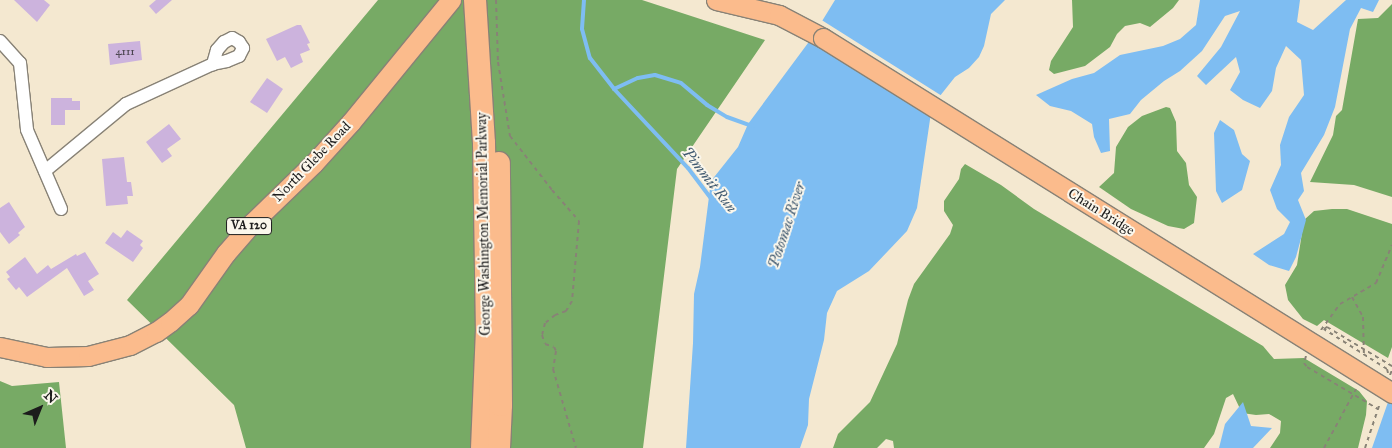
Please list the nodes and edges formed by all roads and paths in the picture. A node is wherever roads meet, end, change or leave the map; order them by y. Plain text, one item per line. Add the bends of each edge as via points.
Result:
1 (451, 0) edge
2 (475, 0) edge
3 (490, 0) edge
4 (496, 0) edge
5 (716, 0) edge
6 (0, 41) edge
7 (213, 64) dead end
8 (491, 145) junction
9 (45, 171) junction
10 (61, 209) dead end
11 (1392, 245) edge
12 (0, 337) edge
13 (1317, 337) dead end
14 (0, 347) edge
15 (22, 352) junction
16 (1308, 352) dead end
17 (1392, 366) edge
18 (1392, 370) edge
19 (1387, 387) edge
20 (1378, 409) junction
21 (482, 448) edge
22 (499, 448) edge
23 (576, 448) edge
24 (1365, 448) edge

1 - 15 main road, North Glebe Road / VA 120 via 352,122 252,223 189,304 170,322 130,345 97,355 60,358
2 - 8 highway, George Washington Memorial Parkway
3 - 8 highway, George Washington Memorial Parkway
4 - 23 path via 498,62 510,136 579,221 572,301 566,311 545,323 542,335 545,344 556,351 553,369
5 - 19 main road, Chain Bridge, bridge via 771,12 817,34
6 - 9 street via 20,64 27,130
7 - 9 street via 126,104
8 - 21 highway, George Washington Memorial Parkway
8 - 22 highway, George Washington Memorial Parkway via 502,230
9 - 10 street
11 - 13 path via 1376,283 1340,304
12 - 15 main road
14 - 15 main road, North Glebe Road / VA 120
16 - 20 path via 1304,360 1307,366
17 - 19 path, bridge via 1327,327 1324,329 1387,369
18 - 19 path
19 - 20 path
20 - 24 path

